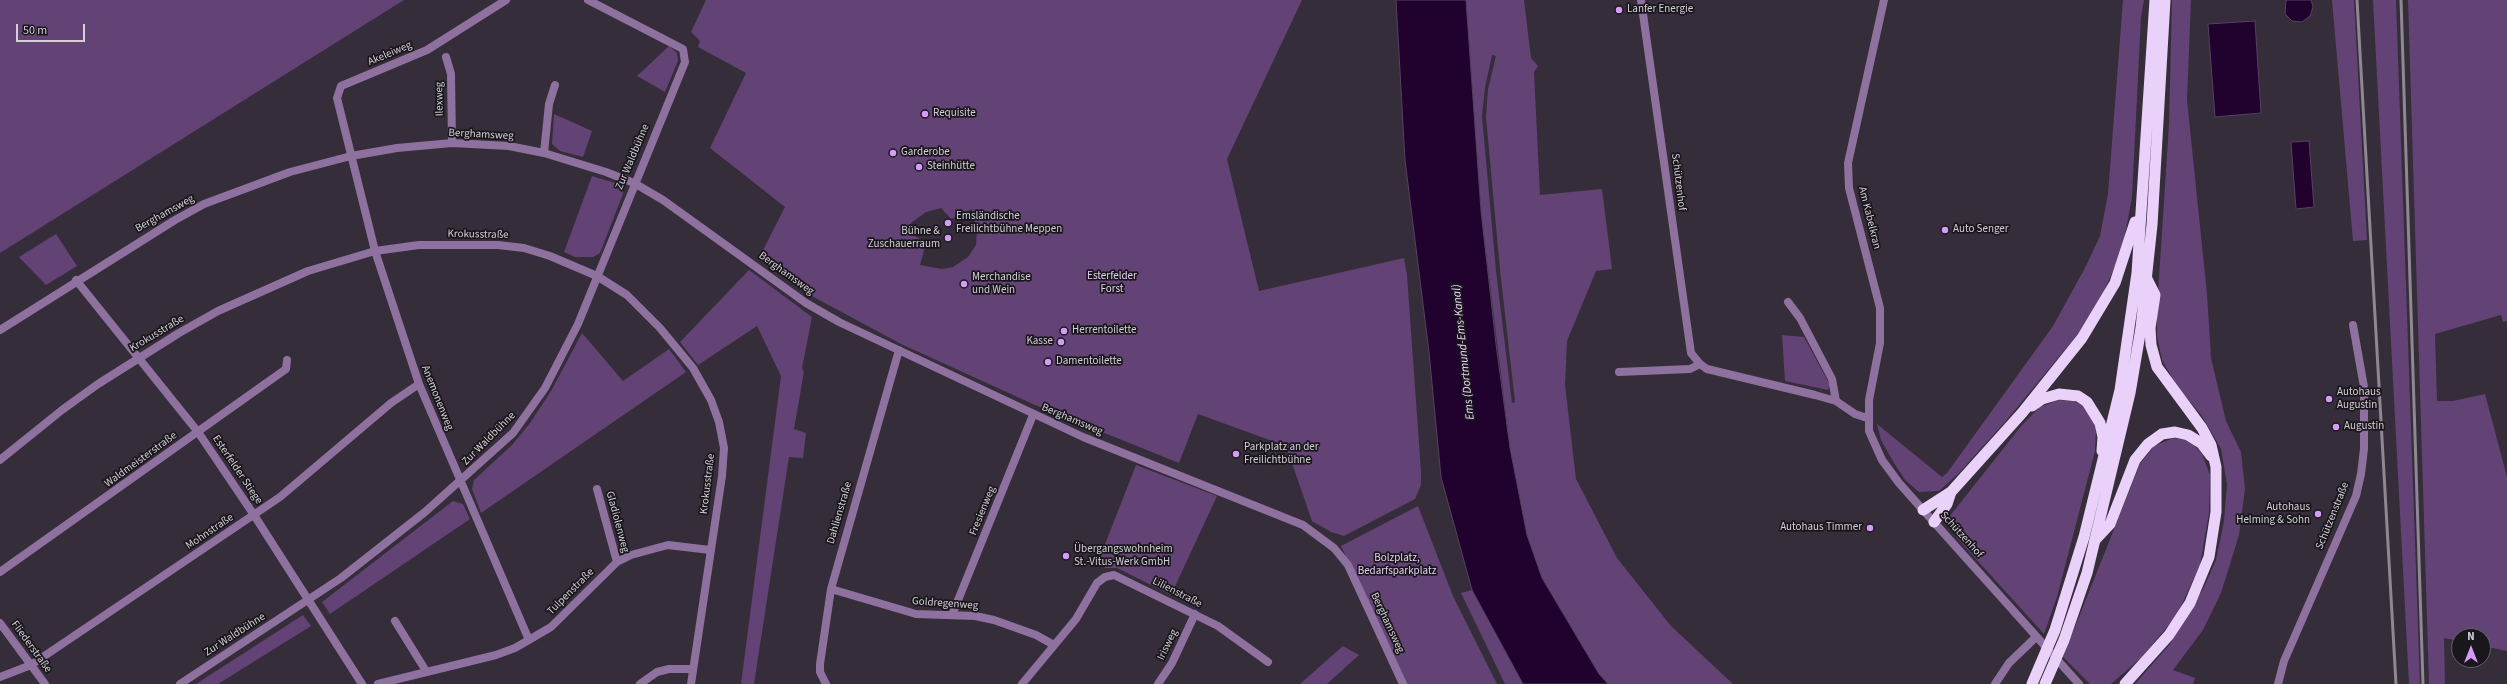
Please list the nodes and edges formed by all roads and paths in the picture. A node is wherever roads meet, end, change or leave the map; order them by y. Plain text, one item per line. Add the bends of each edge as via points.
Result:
1 (506, 0) edge
2 (588, 0) edge
3 (1641, 0) edge
4 (1884, 0) edge
5 (2155, 0) edge
6 (2165, 0) edge
7 (446, 57) dead end
8 (555, 86) dead end
9 (452, 143) junction
10 (544, 153) junction
11 (351, 156) junction
12 (634, 184) junction
13 (2143, 204) junction
14 (375, 251) junction
15 (598, 276) junction
16 (2147, 279) junction
17 (76, 280) junction
18 (1788, 302) dead end
19 (2353, 324) dead end
20 (0, 330) edge
21 (899, 350) junction
22 (138, 358) junction
23 (287, 360) dead end
24 (1700, 364) junction
25 (1619, 372) dead end
26 (418, 384) junction
27 (1836, 401) junction
28 (2022, 413) junction
29 (1033, 415) junction
30 (1867, 418) junction
31 (198, 432) junction
32 (0, 460) edge
33 (2103, 467) junction
34 (2216, 467) junction
35 (460, 482) junction
36 (597, 489) dead end
37 (1951, 492) junction
38 (1923, 510) junction
39 (254, 515) junction
40 (1934, 522) junction
41 (2096, 539) junction
42 (710, 550) junction
43 (617, 562) junction
44 (0, 572) edge
45 (831, 589) junction
46 (308, 601) junction
47 (1195, 614) junction
48 (952, 615) junction
49 (396, 621) dead end
50 (0, 623) edge
51 (2036, 637) junction
52 (529, 640) junction
53 (1054, 645) junction
54 (1268, 662) dead end
55 (31, 665) junction
56 (693, 669) junction
57 (426, 671) junction
58 (0, 677) edge
59 (45, 684) edge
60 (180, 684) edge
61 (362, 684) edge
62 (378, 684) edge
63 (640, 684) edge
64 (691, 684) edge
65 (826, 684) edge
66 (1022, 684) edge
67 (1158, 684) edge
68 (1403, 684) edge
69 (1995, 684) edge
70 (2032, 684) edge
71 (2045, 684) edge
72 (2079, 684) edge
73 (2124, 684) edge
74 (2278, 684) edge

1 - 11 street, Akeleiweg via 427,50 341,86 337,98
2 - 12 street, Zur Waldbühne via 683,49 685,62
3 - 24 street, Schützenhof via 1688,344 1691,353
4 - 30 street, Am Kabelkran via 1848,163 1849,188 1880,308 1880,343
5 - 13 highway
6 - 16 highway
7 - 9 street, Ilexweg via 451,74
8 - 10 street via 549,104
9 - 10 street, Berghamsweg via 509,146
9 - 11 street, Berghamsweg via 397,148
10 - 12 street, Berghamsweg via 606,172
11 - 14 street, Anemonenweg
11 - 17 street, Berghamsweg via 290,172 204,204
12 - 15 street, Zur Waldbühne
12 - 21 street, Berghamsweg via 690,217 806,303 839,322
13 - 28 highway via 2137,213 2133,235 2115,283 2102,308 2082,338
13 - 33 highway via 2130,328 2120,390
14 - 15 street, Krokusstraße via 419,245 498,244 550,256
14 - 22 street, Krokusstraße via 308,271 265,289 218,311
14 - 26 street, Anemonenweg
15 - 35 street, Zur Waldbühne via 559,362 528,415 513,433
15 - 42 street, Krokusstraße via 627,295 673,342 693,368 720,422 724,448
16 - 34 highway via 2154,295 2150,340 2157,367 2202,428 2211,445
16 - 41 highway via 2130,393
17 - 20 street, Berghamsweg
17 - 22 street, Esterfelder Stiege
18 - 27 street via 1800,318 1832,379
19 - 74 street, Schützenstraße via 2364,387 2364,449 2361,474 2356,496 2284,661
21 - 29 street, Berghamsweg
21 - 45 street, Dahlienstraße
22 - 31 street, Esterfelder Stiege
22 - 32 street, Krokusstraße via 62,410
23 - 31 street, Waldmeisterstraße via 286,369
24 - 25 street via 1690,369
24 - 27 street via 1721,374
26 - 35 street, Anemonenweg
26 - 39 street, Mohnstraße via 396,399 308,475
27 - 30 street via 1855,414
28 - 33 highway via 2051,395 2069,394 2087,402 2100,423 2103,437
28 - 37 highway
29 - 48 street, Fresienweg
29 - 68 street, Berghamsweg via 1281,515 1319,535 1348,565
30 - 38 street, Schützenhof via 1869,431 1882,460
31 - 39 street, Esterfelder Stiege
31 - 44 street, Waldmeisterstraße
33 - 70 highway via 2055,630
34 - 41 highway via 2209,452 2188,435 2175,432 2162,434 2148,444 2135,460 2110,524
34 - 73 highway via 2216,512 2209,557 2198,586 2169,636
35 - 46 street, Zur Waldbühne via 341,578
35 - 52 street, Anemonenweg
36 - 43 street, Gladiolenweg
37 - 38 highway
37 - 40 highway via 1947,504
38 - 40 street, Schützenhof
39 - 46 street, Esterfelder Stiege
39 - 55 street, Mohnstraße
40 - 51 street, Schützenhof
41 - 71 highway via 2064,640
42 - 43 street, Tulpenstraße via 668,545 631,555
42 - 56 street, Krokusstraße
43 - 52 street, Tulpenstraße via 566,615
45 - 48 street, Goldregenweg via 916,614
45 - 65 street, Dahlienstraße via 820,664 820,672
46 - 60 street, Zur Waldbühne
46 - 61 street, Esterfelder Stiege
47 - 53 street, Lilienstraße via 1114,575 1105,577 1097,583 1076,619
47 - 54 street, Lilienstraße via 1239,639
47 - 67 street, Irisweg via 1172,663
48 - 53 street, Goldregenweg via 994,620 1036,635
49 - 57 street
50 - 55 street, Fliederstraße
51 - 69 street via 2001,672
51 - 72 street, Schützenhof
52 - 57 street, Tulpenstraße via 496,656
53 - 66 street, Lilienstraße
55 - 58 street, Mohnstraße
55 - 59 street, Fliederstraße
56 - 63 street via 657,672
56 - 64 street, Krokusstraße
57 - 62 street, Tulpenstraße

